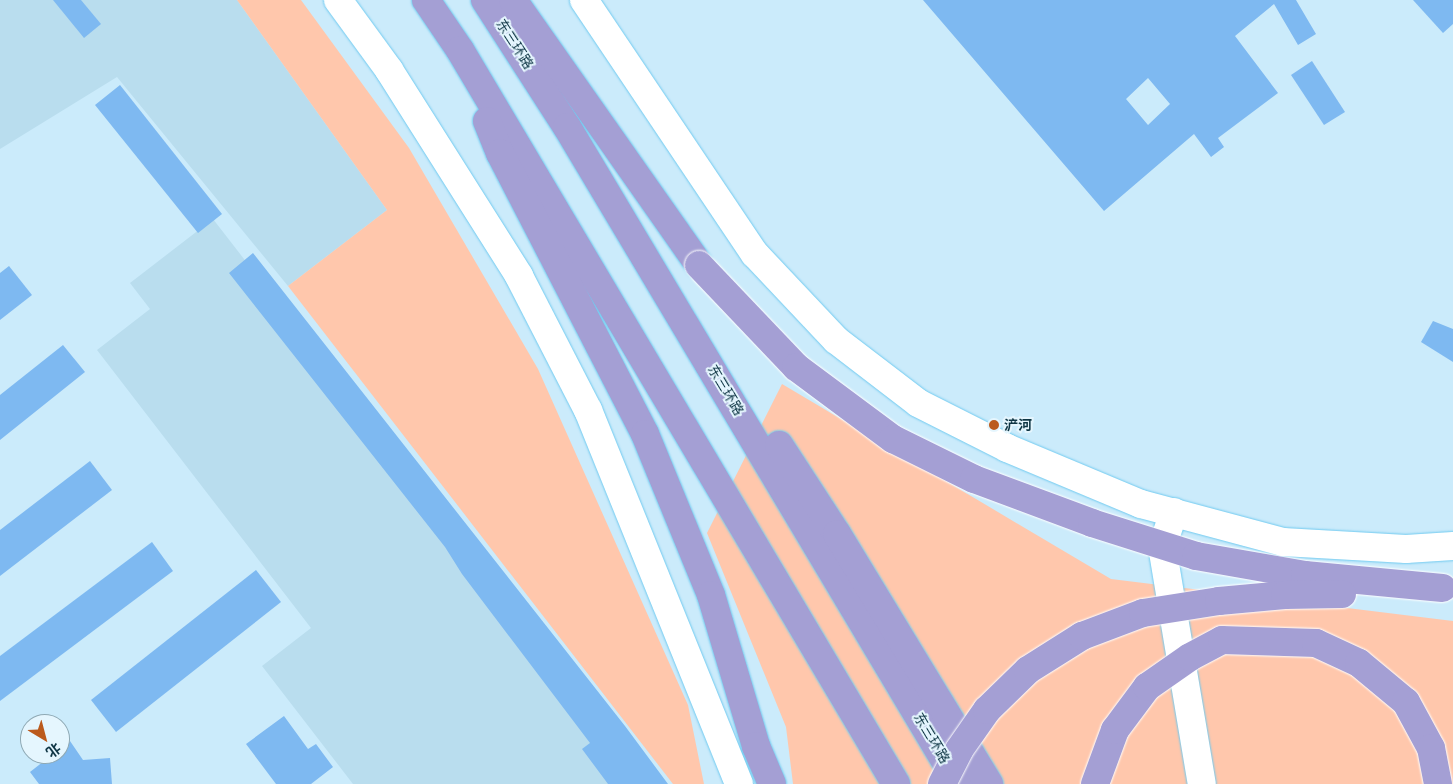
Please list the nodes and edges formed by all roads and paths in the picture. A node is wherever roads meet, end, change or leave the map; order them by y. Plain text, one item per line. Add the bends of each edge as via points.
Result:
1 (338, 0) edge
2 (426, 0) edge
3 (486, 0) edge
4 (513, 0) edge
5 (584, 0) edge
6 (460, 50) junction
7 (727, 392) junction
8 (1174, 512) junction
9 (1453, 546) edge
10 (1448, 587) edge
11 (756, 746) junction
12 (739, 784) edge
13 (763, 784) edge
14 (772, 784) edge
15 (896, 784) edge
16 (942, 784) edge
17 (959, 784) edge
18 (989, 784) edge
19 (1095, 784) edge
20 (1202, 784) edge
21 (1438, 784) edge

1 - 12 main road via 389,70 519,276 588,410
2 - 6 highway
3 - 7 highway, 东三环路
4 - 10 highway, bridge via 699,265 796,367 893,439 974,479 1092,523 1196,556 1305,576
5 - 8 main road via 755,254 836,340 918,404 1007,448 1141,504
6 - 11 highway via 500,153 645,434 711,595
6 - 15 highway
7 - 17 highway, 东三环路
7 - 18 highway via 778,444 837,534
8 - 9 main road via 1283,542 1406,549
8 - 20 main road via 1162,546
10 - 16 highway, bridge via 1219,601 1142,613 1082,636 1028,670 987,710 959,750
11 - 13 highway
11 - 14 highway
19 - 21 highway, bridge via 1115,730 1147,687 1190,657 1222,640 1316,643 1359,663 1406,702 1431,748

